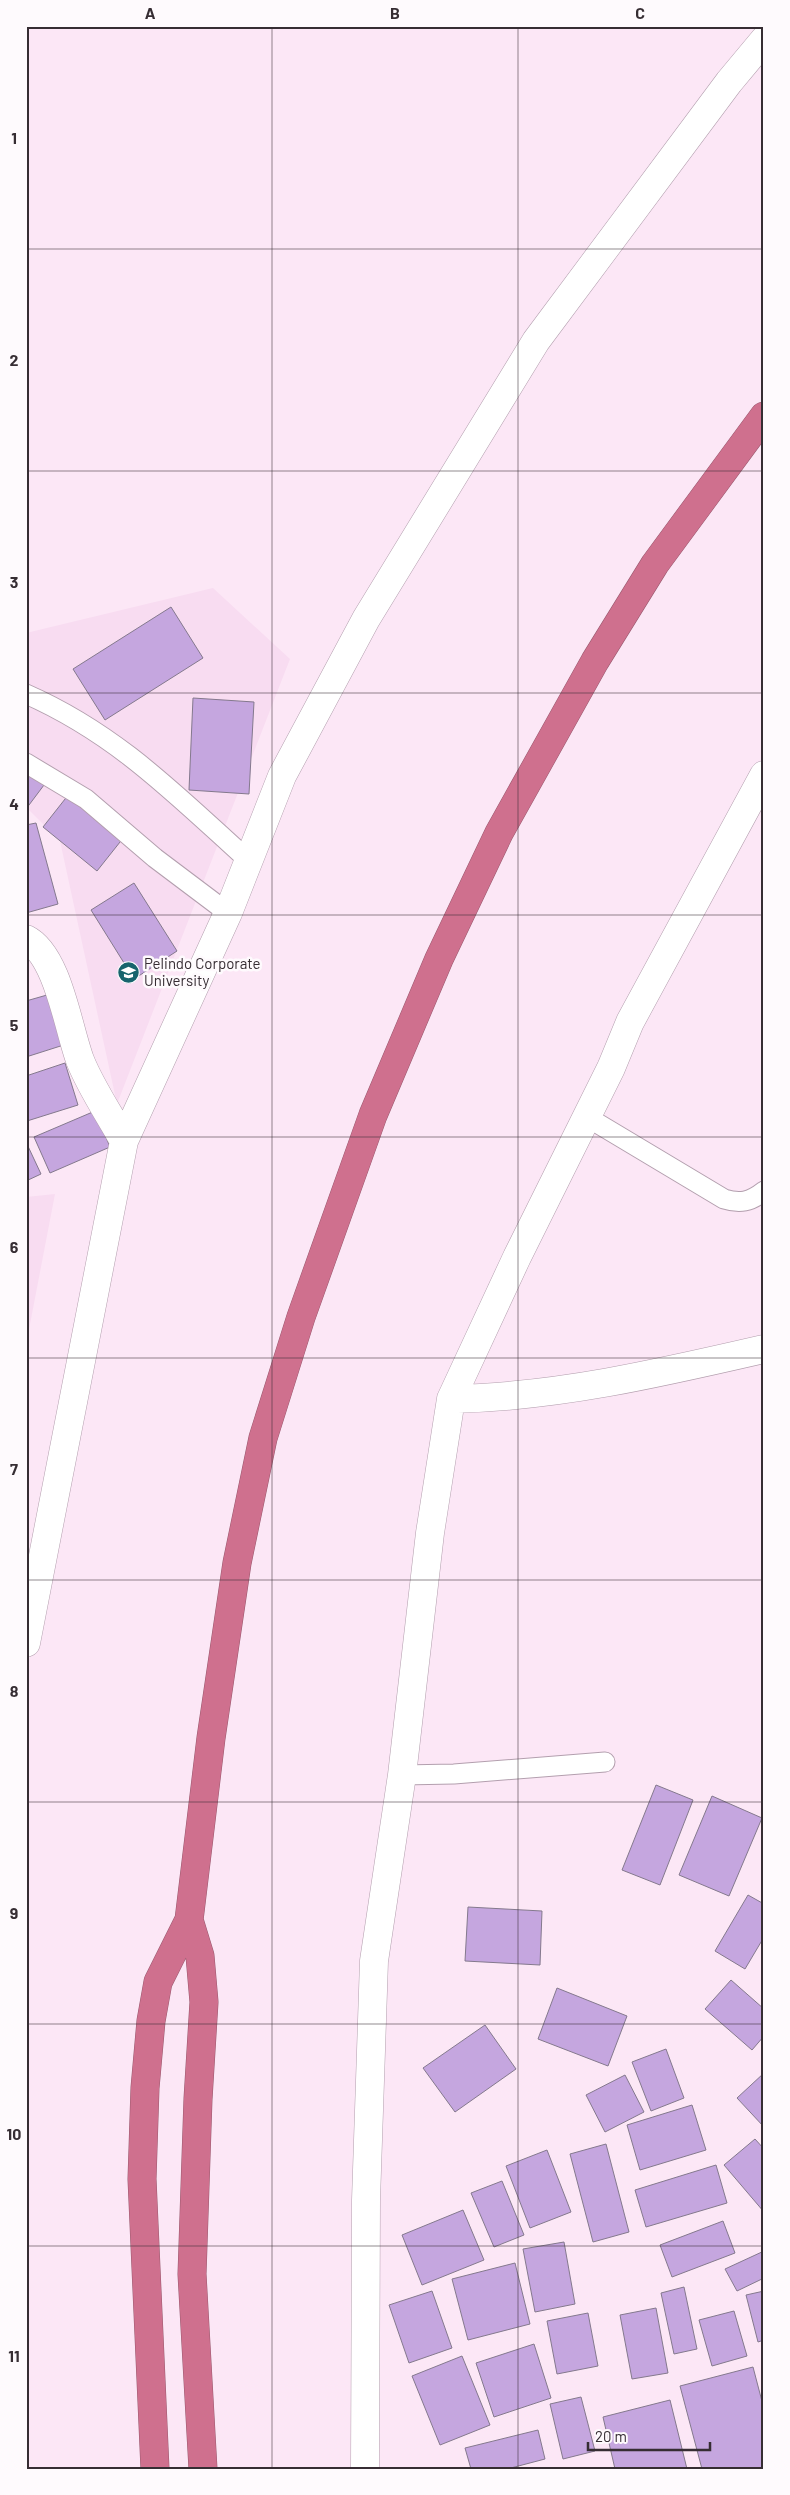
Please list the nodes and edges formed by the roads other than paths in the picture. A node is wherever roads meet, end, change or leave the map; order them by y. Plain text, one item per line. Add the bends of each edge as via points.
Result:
1 (764, 40) edge
2 (764, 416) edge
3 (26, 694) edge
4 (26, 763) edge
5 (764, 775) edge
6 (249, 861) junction
7 (228, 913) junction
8 (26, 939) edge
9 (587, 1117) junction
10 (124, 1141) junction
11 (764, 1191) edge
12 (764, 1349) edge
13 (451, 1399) junction
14 (27, 1630) edge
15 (605, 1762) dead end
16 (402, 1775) junction
17 (189, 1920) junction
18 (155, 2469) edge
19 (203, 2469) edge
20 (365, 2469) edge

1 - 6 street via 729,82 536,341 366,619 282,776
2 - 17 highway via 655,564 595,661 499,833 373,1115 301,1317 263,1438 237,1563
3 - 6 lane via 72,715 127,753
4 - 7 lane via 86,799 155,858
5 - 9 street via 644,996
6 - 7 street
7 - 10 street
8 - 10 street via 51,966 81,1061
9 - 11 lane via 724,1199 743,1203
9 - 13 street via 517,1256
10 - 14 street
12 - 13 street via 575,1389 522,1396
13 - 16 street via 430,1533
15 - 16 lane
16 - 20 street via 374,1961 366,2200
17 - 18 highway via 158,1982 145,2088 142,2179
17 - 19 highway via 200,1956 204,2002 192,2274

